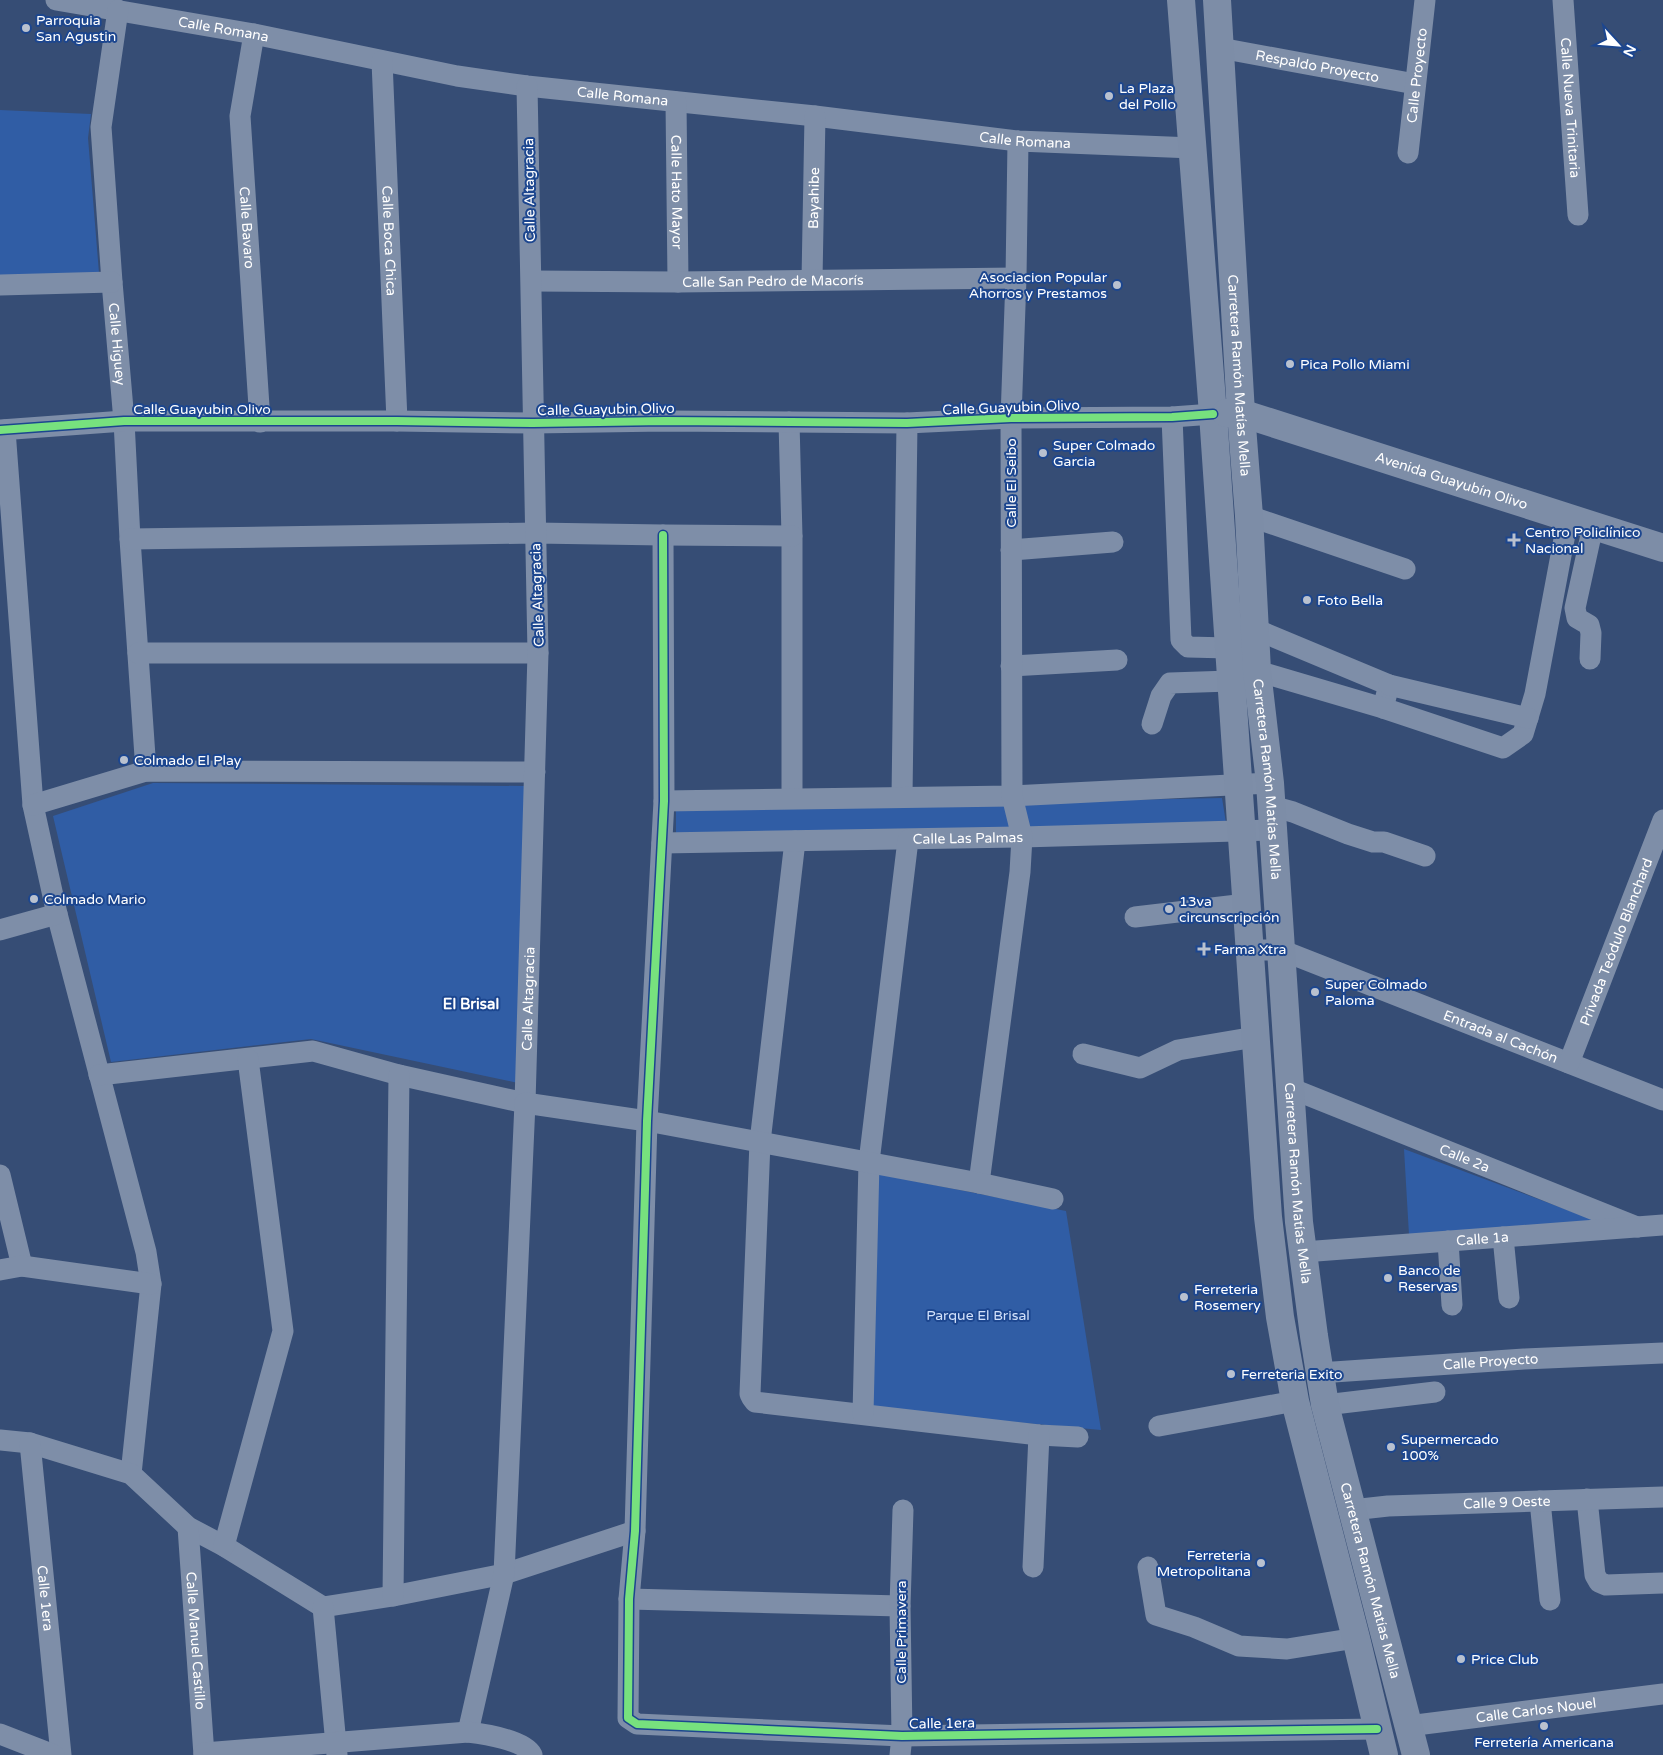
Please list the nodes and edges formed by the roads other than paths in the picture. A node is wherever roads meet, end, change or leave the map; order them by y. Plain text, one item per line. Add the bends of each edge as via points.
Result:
1 (56, 0) edge
2 (1181, 0) edge
3 (1217, 0) edge
4 (1425, 0) edge
5 (1563, 0) edge
6 (118, 10) junction
7 (254, 34) junction
8 (1220, 48) junction
9 (382, 61) junction
10 (1415, 84) junction
11 (527, 86) junction
12 (676, 102) junction
13 (815, 116) junction
14 (1018, 141) junction
15 (1194, 148) junction
16 (1408, 153) dead end
17 (1578, 215) dead end
18 (1016, 278) junction
19 (812, 280) junction
20 (532, 281) junction
21 (112, 282) junction
22 (678, 282) junction
23 (0, 285) edge
24 (1241, 413) junction
25 (1213, 414) junction
26 (1172, 417) junction
27 (1011, 418) junction
28 (124, 421) junction
29 (397, 421) junction
30 (260, 422) junction
31 (789, 422) junction
32 (533, 423) junction
33 (907, 423) junction
34 (3, 430) edge
35 (1249, 516) junction
36 (1581, 522) junction
37 (535, 533) junction
38 (664, 536) junction
39 (792, 536) junction
40 (130, 539) junction
41 (1113, 542) dead end
42 (1663, 548) edge
43 (1011, 550) junction
44 (1405, 569) dead end
45 (1255, 628) junction
46 (1228, 648) junction
47 (138, 653) junction
48 (538, 653) junction
49 (1590, 659) dead end
50 (1117, 660) dead end
51 (1011, 666) junction
52 (1257, 671) junction
53 (1230, 681) junction
54 (1389, 685) junction
55 (1383, 708) junction
56 (1528, 718) junction
57 (1152, 724) dead end
58 (146, 771) junction
59 (535, 772) junction
60 (1238, 786) junction
61 (1012, 796) junction
62 (902, 797) junction
63 (792, 798) junction
64 (664, 801) junction
65 (32, 805) junction
66 (1271, 807) junction
67 (1663, 820) edge
68 (1241, 832) junction
69 (1022, 838) junction
70 (908, 840) junction
71 (795, 841) junction
72 (662, 843) junction
73 (1425, 856) dead end
74 (1246, 904) junction
75 (57, 914) junction
76 (1135, 917) dead end
77 (0, 930) edge
78 (1249, 950) junction
79 (1282, 950) junction
80 (1255, 1037) junction
81 (1083, 1054) dead end
82 (248, 1059) junction
83 (1569, 1063) junction
84 (99, 1075) junction
85 (399, 1075) junction
86 (1290, 1088) junction
87 (1663, 1100) edge
88 (525, 1103) junction
89 (647, 1121) junction
90 (760, 1142) junction
91 (869, 1162) junction
92 (0, 1175) edge
93 (979, 1183) junction
94 (1053, 1199) dead end
95 (1663, 1225) edge
96 (1637, 1228) junction
97 (1503, 1237) junction
98 (1448, 1241) junction
99 (1303, 1252) junction
100 (22, 1266) junction
101 (0, 1270) edge
102 (151, 1284) junction
103 (1509, 1298) dead end
104 (1452, 1305) dead end
105 (1663, 1353) edge
106 (1319, 1373) junction
107 (1435, 1392) dead end
108 (1295, 1400) junction
109 (1325, 1405) junction
110 (863, 1414) junction
111 (1159, 1426) dead end
112 (1039, 1435) junction
113 (1078, 1437) dead end
114 (0, 1440) edge
115 (30, 1443) junction
116 (131, 1474) junction
117 (1663, 1497) edge
118 (1587, 1499) junction
119 (1540, 1501) junction
120 (903, 1510) dead end
121 (1352, 1510) junction
122 (188, 1527) junction
123 (635, 1531) junction
124 (224, 1546) junction
125 (1148, 1567) dead end
126 (1033, 1568) dead end
127 (504, 1574) junction
128 (1663, 1583) edge
129 (393, 1596) junction
130 (629, 1599) junction
131 (1550, 1600) dead end
132 (900, 1606) junction
133 (323, 1607) junction
134 (1356, 1638) junction
135 (1663, 1694) edge
136 (1408, 1726) junction
137 (1378, 1729) junction
138 (468, 1732) junction
139 (0, 1734) edge
140 (901, 1746) edge
141 (337, 1749) edge
142 (204, 1754) edge
143 (54, 1755) edge
144 (61, 1755) edge
145 (532, 1755) edge
146 (1384, 1755) edge
147 (1416, 1755) edge

1 - 6 street, Calle Romana
2 - 15 main road, Carretera Ramón Matías Mella
3 - 8 main road, Carretera Ramón Matías Mella
4 - 10 street, Calle Proyecto
5 - 17 street, Calle Nueva Trinitaria
6 - 7 street, Calle Romana
6 - 21 street, Calle Higuey via 102,128
7 - 9 street, Calle Romana
7 - 30 street, Calle Bavaro via 240,116
8 - 10 street, Respaldo Proyecto
8 - 24 main road, Carretera Ramón Matías Mella
9 - 11 street, Calle Romana
9 - 29 street, Calle Boca Chica
10 - 16 street, Calle Proyecto
11 - 12 street, Calle Romana
11 - 20 street, Calle Altagracia
12 - 13 street, Calle Romana
12 - 22 street, Calle Hato Mayor
13 - 14 street, Calle Romana
13 - 19 street, Bayahibe
14 - 15 street, Calle Romana
14 - 18 street, Calle El Seibo
15 - 25 main road, Carretera Ramón Matías Mella
18 - 19 street, Calle San Pedro de Macorís
18 - 27 street, Calle El Seibo
19 - 22 street, Calle San Pedro de Macorís
20 - 22 street, Calle San Pedro de Macorís
20 - 32 street, Calle Altagracia
21 - 23 street
21 - 28 street, Calle Higuey
24 - 25 main road, Avenida Guayubín Olivo
24 - 35 main road, Carretera Ramón Matías Mella
24 - 36 main road, Avenida Guayubín Olivo
25 - 26 street, Calle Guayubin Olivo
25 - 46 main road, Carretera Ramón Matías Mella
26 - 27 street, Calle Guayubin Olivo
26 - 46 street via 1181,640 1188,648
27 - 33 street, Calle Guayubin Olivo
27 - 43 street, Calle El Seibo
28 - 30 street, Calle Guayubin Olivo
28 - 34 street, Calle Guayubin Olivo
28 - 40 street, Calle Higuey
29 - 30 street, Calle Guayubin Olivo
29 - 32 street, Calle Guayubin Olivo
31 - 32 street, Calle Guayubin Olivo
31 - 33 street, Calle Guayubin Olivo
31 - 39 street
32 - 37 street, Calle Altagracia
33 - 62 street
34 - 65 street
35 - 44 street
35 - 45 main road, Carretera Ramón Matías Mella
36 - 42 main road, Avenida Guayubín Olivo
36 - 49 street via 1575,608 1577,618 1589,625
36 - 56 street
37 - 38 street
37 - 40 street
37 - 48 street, Calle Altagracia
38 - 39 street
38 - 64 street
39 - 63 street
40 - 47 street, Calle Higuey
41 - 43 street
43 - 51 street, Calle El Seibo
45 - 52 main road, Carretera Ramón Matías Mella
45 - 54 street
46 - 53 main road, Carretera Ramón Matías Mella
47 - 48 street
47 - 58 street, Calle Higuey
48 - 59 street, Calle Altagracia
50 - 51 street
51 - 61 street, Calle El Seibo
52 - 55 street
52 - 66 main road, Carretera Ramón Matías Mella
53 - 57 street via 1170,683 1161,696
53 - 60 main road, Carretera Ramón Matías Mella
54 - 55 street
54 - 56 street
55 - 56 street via 1503,748 1523,734
58 - 59 street
58 - 65 street
59 - 88 street, Calle Altagracia
60 - 61 street
60 - 66 street
60 - 68 main road, Carretera Ramón Matías Mella
61 - 62 street
61 - 69 street, Calle El Seibo
62 - 63 street
63 - 64 street
64 - 72 street
65 - 75 street
66 - 68 street, Calle Las Palmas
66 - 73 street
66 - 79 main road, Carretera Ramón Matías Mella
67 - 83 street, Privada Teódulo Blanchard
68 - 69 street, Calle Las Palmas
68 - 74 main road, Carretera Ramón Matías Mella
69 - 70 street, Calle Las Palmas
69 - 93 street, Calle El Seibo
70 - 71 street, Calle Las Palmas
70 - 91 street
71 - 72 street, Calle Las Palmas
71 - 90 street
72 - 89 street
74 - 76 street
74 - 78 main road, Carretera Ramón Matías Mella
75 - 77 street
75 - 84 street
78 - 79 street
78 - 80 main road, Carretera Ramón Matías Mella
79 - 83 street, Entrada al Cachón
79 - 86 main road, Carretera Ramón Matías Mella
80 - 81 street via 1178,1050 1140,1068
80 - 108 main road, Carretera Ramón Matías Mella via 1268,1217 1280,1317
82 - 84 street
82 - 85 street via 313,1051
82 - 124 street via 283,1332
83 - 87 street, Entrada al Cachón
84 - 102 street via 146,1252
85 - 88 street
85 - 129 street
86 - 96 street, Calle 2a
86 - 99 main road, Carretera Ramón Matías Mella
88 - 89 street
88 - 127 street, Calle Altagracia
89 - 90 street
89 - 123 street
90 - 91 street
90 - 110 street via 750,1394 755,1402
91 - 93 street
91 - 110 street
92 - 100 street
93 - 94 street
95 - 96 street, Calle 1a
96 - 97 street, Calle 1a
97 - 98 street, Calle 1a
97 - 103 street
98 - 99 street, Calle 1a
98 - 104 street
99 - 106 main road, Carretera Ramón Matías Mella
100 - 101 street
100 - 102 street
102 - 116 street
105 - 106 street, Calle Proyecto
106 - 109 main road, Carretera Ramón Matías Mella
107 - 109 street
108 - 111 street
108 - 134 main road, Carretera Ramón Matías Mella
109 - 121 main road, Carretera Ramón Matías Mella
110 - 112 street
112 - 113 street
112 - 126 street
114 - 115 street
115 - 116 street
115 - 144 street, Calle 1era
116 - 122 street
117 - 118 street, Calle 9 Oeste
118 - 119 street, Calle 9 Oeste
118 - 128 street via 1595,1575 1599,1582 1606,1585
119 - 121 street, Calle 9 Oeste
119 - 131 street
120 - 132 street, Calle Primavera
121 - 136 main road, Carretera Ramón Matías Mella
122 - 124 street
122 - 142 street, Calle Manuel Castillo
123 - 127 street
123 - 130 street
124 - 133 street
125 - 134 street via 1156,1615 1239,1646 1287,1649
127 - 129 street
127 - 138 street, Calle Altagracia
129 - 133 street
130 - 132 street
130 - 140 street, Calle 1era via 627,1706 628,1718 637,1724
132 - 140 street, Calle Primavera
133 - 141 street
134 - 137 main road, Carretera Ramón Matías Mella
135 - 136 street, Calle Carlos Nouel
136 - 147 main road, Carretera Ramón Matías Mella
137 - 140 street, Calle 1era
137 - 146 main road, Carretera Ramón Matías Mella
138 - 141 street
138 - 145 street via 522,1746
139 - 143 street
141 - 142 street

